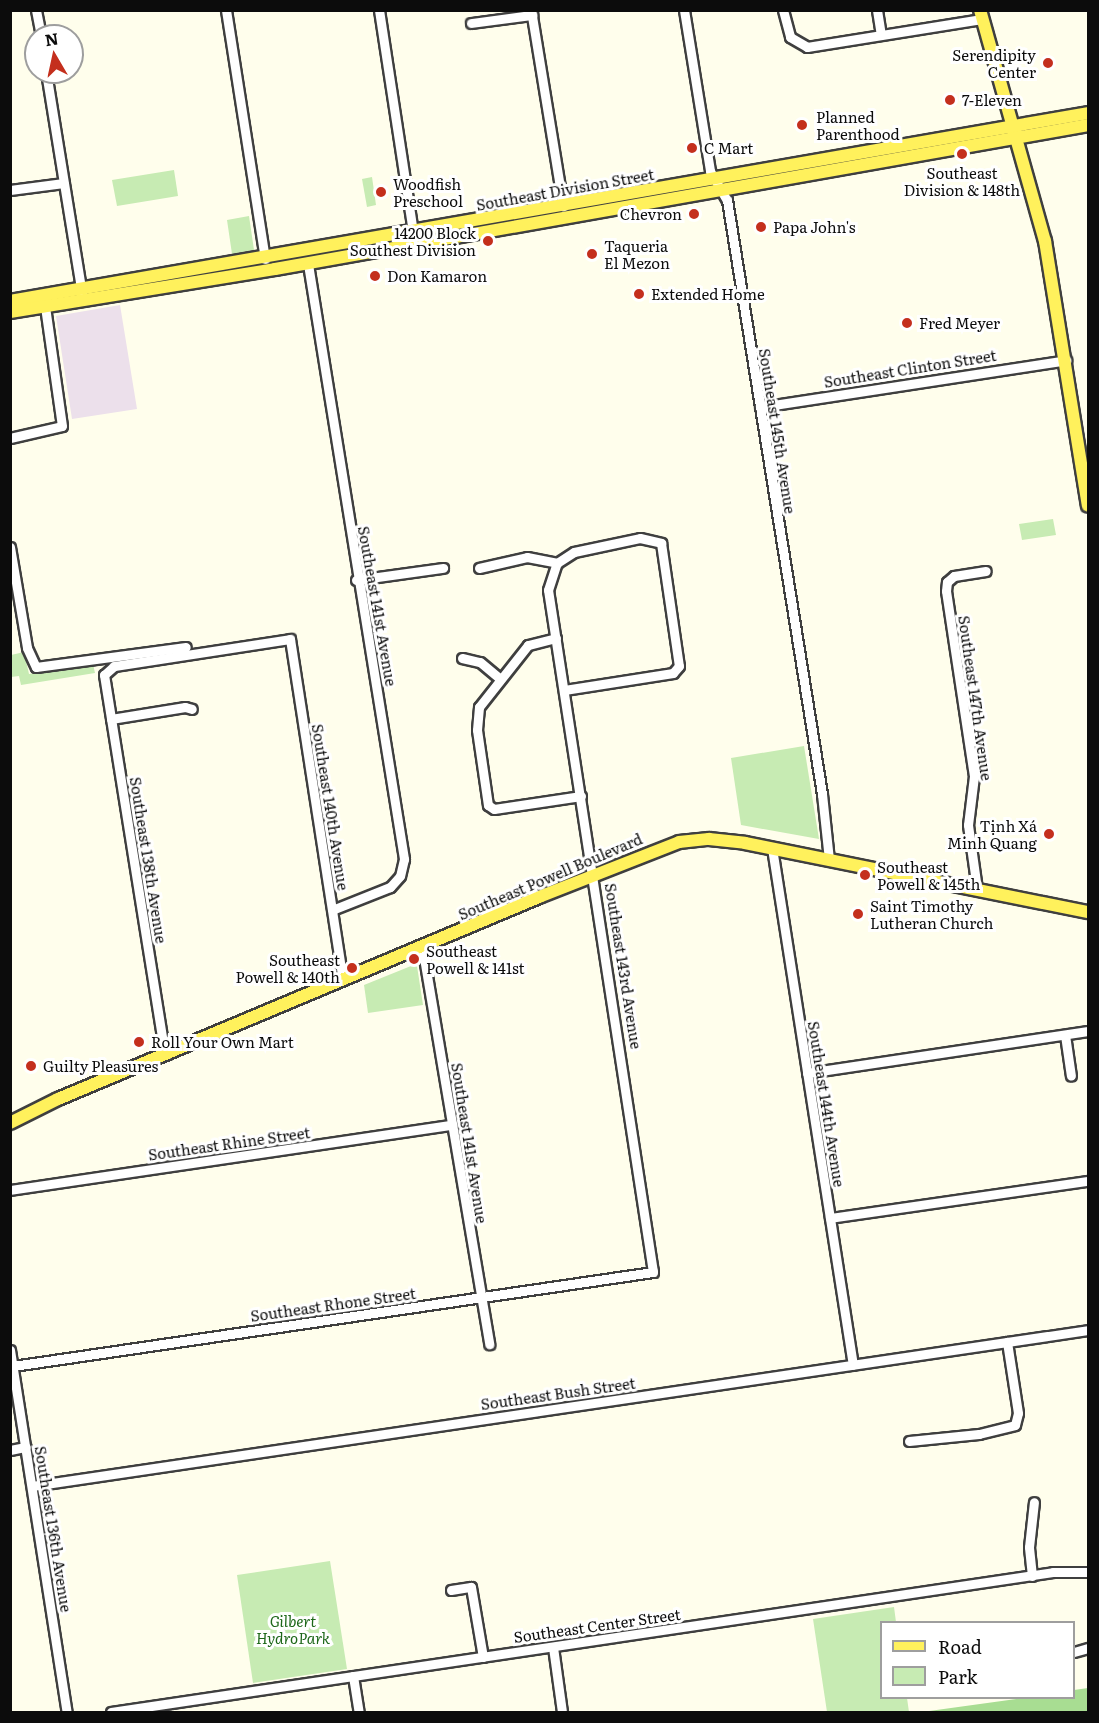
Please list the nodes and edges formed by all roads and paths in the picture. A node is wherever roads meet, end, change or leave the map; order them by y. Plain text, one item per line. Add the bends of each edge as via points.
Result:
1 (226, 10) edge
2 (379, 10) edge
3 (684, 10) edge
4 (783, 10) edge
5 (877, 10) edge
6 (532, 13) edge
7 (981, 15) edge
8 (471, 23) dead end
9 (881, 35) junction
10 (48, 84) edge
11 (1089, 113) edge
12 (1089, 125) edge
13 (1014, 130) junction
14 (64, 183) junction
15 (717, 183) junction
16 (10, 190) edge
17 (563, 206) junction
18 (529, 223) junction
19 (413, 232) junction
20 (309, 257) junction
21 (265, 259) junction
22 (230, 277) junction
23 (82, 295) junction
24 (10, 301) edge
25 (45, 307) junction
26 (10, 312) edge
27 (1066, 360) junction
28 (760, 407) junction
29 (10, 438) edge
30 (1085, 460) edge
31 (1089, 506) edge
32 (10, 547) edge
33 (556, 564) junction
34 (443, 568) dead end
35 (479, 568) dead end
36 (986, 571) dead end
37 (357, 580) junction
38 (14, 585) edge
39 (556, 638) junction
40 (290, 639) joint
41 (186, 647) dead end
42 (462, 658) dead end
43 (499, 678) junction
44 (564, 690) junction
45 (192, 710) dead end
46 (111, 719) junction
47 (581, 796) junction
48 (772, 848) junction
49 (830, 860) junction
50 (594, 873) junction
51 (976, 889) junction
52 (332, 910) junction
53 (1089, 912) edge
54 (422, 946) junction
55 (343, 980) junction
56 (1089, 1031) edge
57 (1065, 1035) junction
58 (168, 1054) junction
59 (807, 1072) junction
60 (1071, 1076) dead end
61 (50, 1103) junction
62 (10, 1115) edge
63 (10, 1123) edge
64 (452, 1125) junction
65 (1089, 1181) edge
66 (10, 1190) edge
67 (830, 1218) junction
68 (654, 1269) joint
69 (480, 1298) junction
70 (1089, 1330) edge
71 (1007, 1342) junction
72 (489, 1344) dead end
73 (10, 1350) edge
74 (853, 1365) junction
75 (13, 1366) junction
76 (909, 1441) dead end
77 (26, 1447) junction
78 (10, 1450) edge
79 (32, 1486) junction
80 (1034, 1502) dead end
81 (1089, 1572) edge
82 (1032, 1576) junction
83 (451, 1590) dead end
84 (553, 1647) junction
85 (483, 1657) junction
86 (352, 1676) junction
87 (68, 1713) edge
88 (111, 1713) edge
89 (358, 1713) edge
90 (562, 1713) edge

1 - 21 street
2 - 19 street
3 - 15 street, Southeast 145th Avenue
4 - 9 street via 790,36 807,47
5 - 9 street
6 - 8 street
6 - 17 street
7 - 9 street
7 - 13 main road
10 - 14 street
11 - 13 main road, Southeast Division Street
12 - 13 main road, Southeast Division Street
13 - 15 main road, Southeast Division Street
13 - 27 main road via 1041,223
14 - 16 street
14 - 23 street
15 - 17 main road, Southeast Division Street
15 - 18 main road, Southeast Division Street
15 - 28 street, Southeast 145th Avenue via 727,200
17 - 18 main road
17 - 19 main road, Southeast Division Street
18 - 20 main road, Southeast Division Street
19 - 20 main road, Southeast Division Street
20 - 21 main road, Southeast Division Street
20 - 22 main road, Southeast Division Street
20 - 37 street, Southeast 141st Avenue
21 - 22 main road via 261,267
21 - 23 main road, Southeast Division Street
22 - 23 main road, Southeast Division Street
23 - 24 main road, Southeast Division Street
23 - 25 main road, Southeast Division Street
25 - 26 main road, Southeast Division Street
25 - 29 street via 62,426
27 - 28 street, Southeast Clinton Street
27 - 30 main road
28 - 49 street, Southeast 145th Avenue
30 - 31 main road
32 - 38 street
33 - 35 street via 527,557
33 - 39 street, Southeast 143rd Avenue via 548,590
33 - 44 street via 574,552 640,538 660,543 680,659 673,673
34 - 37 street
36 - 51 street, Southeast 147th Avenue via 954,576 947,582 974,776 968,825
37 - 52 street, Southeast 141st Avenue via 404,859 400,876 390,887
38 - 41 street via 27,648 36,667
39 - 43 street via 528,645
39 - 44 street, Southeast 143rd Avenue
40 - 46 street, Southeast 138th Avenue via 107,670
40 - 52 street, Southeast 140th Avenue
42 - 43 street via 480,662
43 - 47 street via 476,718 488,805 494,809
44 - 47 street, Southeast 143rd Avenue
45 - 46 street via 185,707
46 - 58 street, Southeast 138th Avenue via 163,1043
47 - 50 street, Southeast 143rd Avenue
48 - 49 main road, Southeast Powell Boulevard
48 - 50 main road, Southeast Powell Boulevard via 727,840 690,840 660,847
48 - 59 street, Southeast 144th Avenue
49 - 51 main road, Southeast Powell Boulevard
50 - 54 main road, Southeast Powell Boulevard
50 - 68 street, Southeast 143rd Avenue
51 - 53 main road, Southeast Powell Boulevard
52 - 55 street, Southeast 140th Avenue
54 - 55 main road, Southeast Powell Boulevard
54 - 64 street, Southeast 141st Avenue
55 - 58 main road, Southeast Powell Boulevard
56 - 57 street
57 - 59 street
57 - 60 street
58 - 61 main road, Southeast Powell Boulevard
59 - 67 street, Southeast 144th Avenue
61 - 62 main road, Southeast Powell Boulevard
61 - 63 main road, Southeast Powell Boulevard
64 - 66 street, Southeast Rhine Street
64 - 69 street, Southeast 141st Avenue
65 - 67 street
67 - 74 street, Southeast 144th Avenue
68 - 69 street, Southeast Rhone Street via 642,1275
69 - 72 street, Southeast 141st Avenue
69 - 75 street, Southeast Rhone Street
70 - 71 street, Southeast Bush Street
71 - 74 street, Southeast Bush Street
71 - 76 street via 1018,1413 1015,1425 979,1434
73 - 75 street, Southeast 136th Avenue
74 - 79 street, Southeast Bush Street
75 - 77 street, Southeast 136th Avenue
77 - 78 street
77 - 79 street, Southeast 136th Avenue
79 - 87 street, Southeast 136th Avenue
80 - 82 street via 1029,1547
81 - 82 street, Southeast Center Street
82 - 84 street, Southeast Center Street
83 - 85 street via 471,1587
84 - 85 street, Southeast Center Street
84 - 90 street
85 - 86 street, Southeast Center Street
86 - 88 street, Southeast Center Street
86 - 89 street

